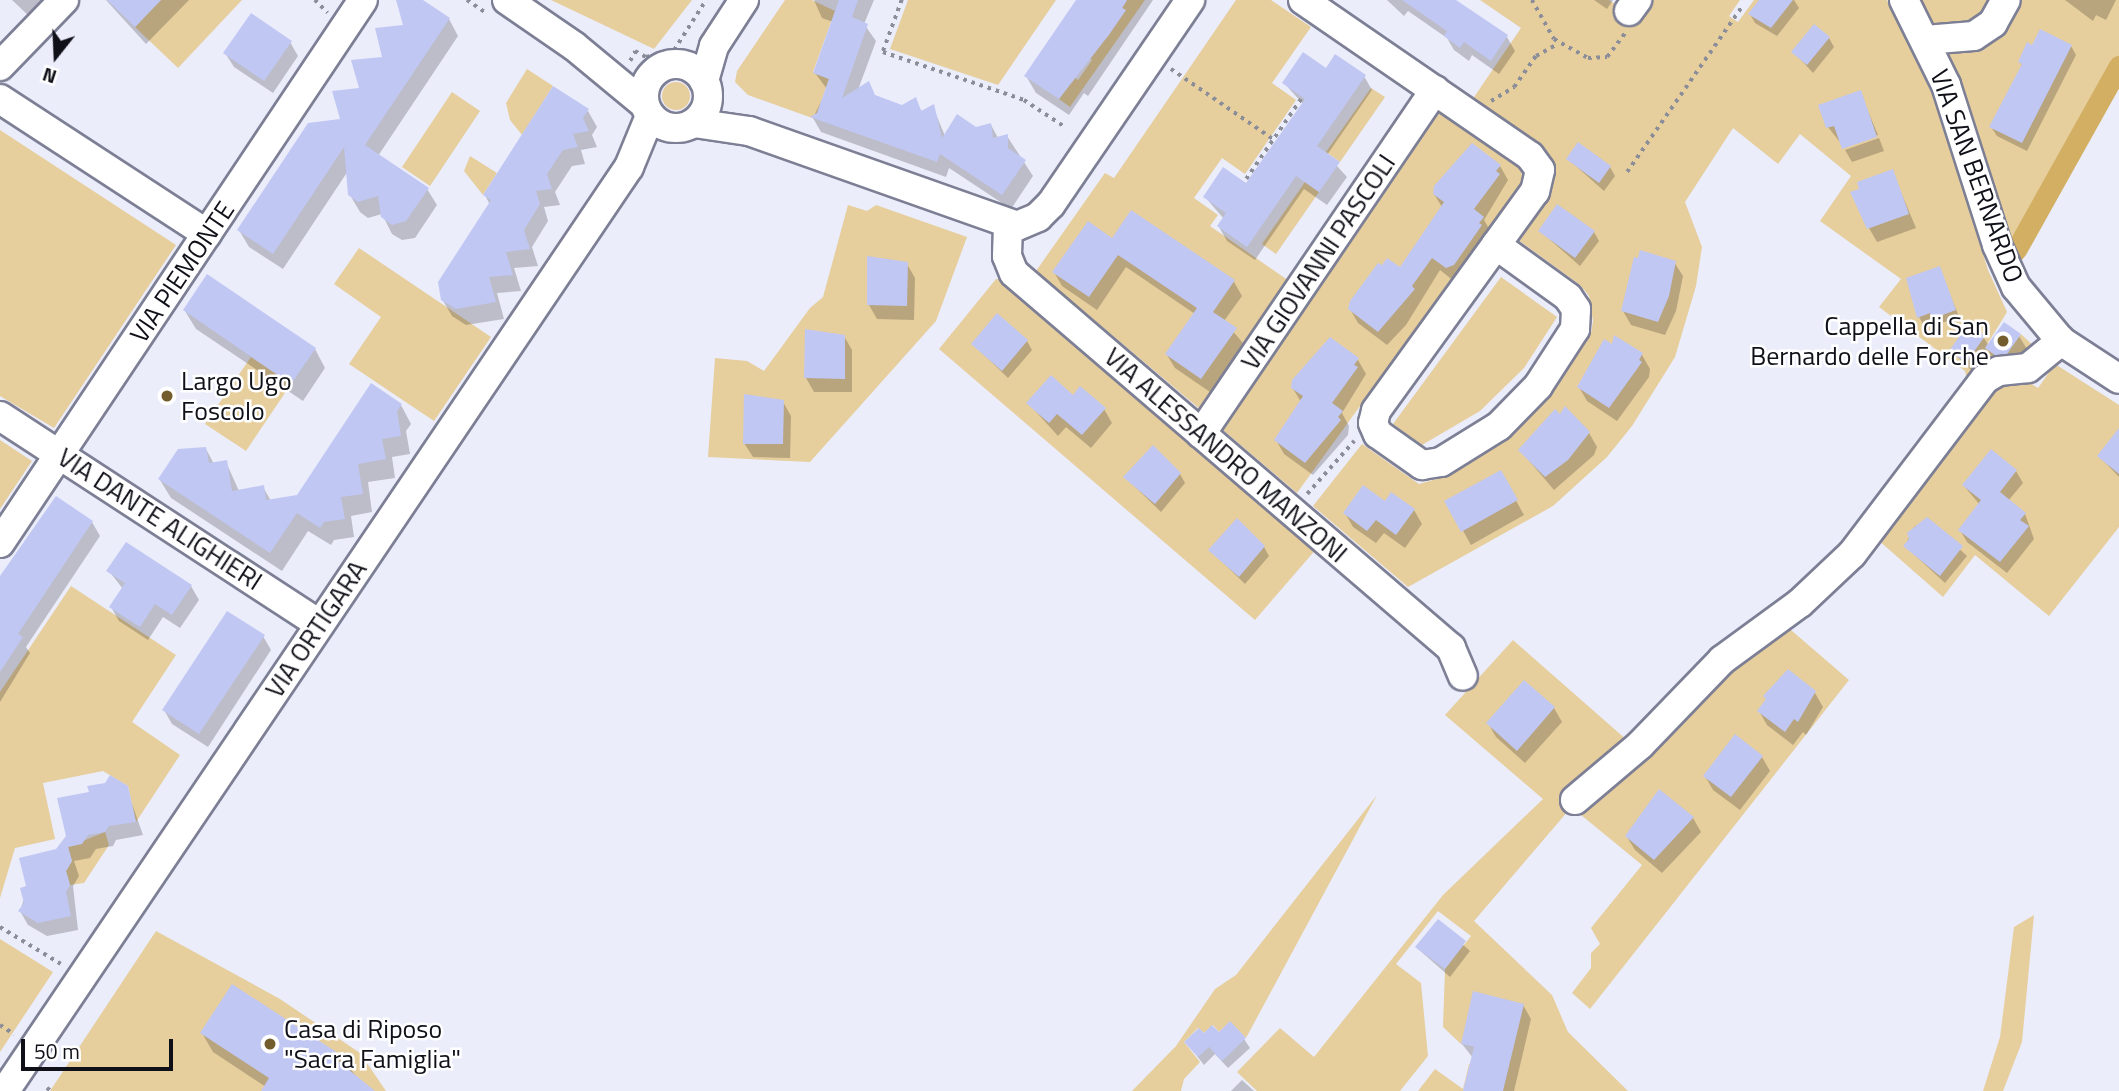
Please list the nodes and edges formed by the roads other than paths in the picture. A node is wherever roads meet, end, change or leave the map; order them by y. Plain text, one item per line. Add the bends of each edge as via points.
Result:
1 (64, 0) edge
2 (363, 0) edge
3 (507, 0) edge
4 (744, 0) edge
5 (1190, 0) edge
6 (1303, 0) edge
7 (1904, 0) edge
8 (2007, 0) edge
9 (1925, 40) junction
10 (574, 46) junction
11 (714, 46) junction
12 (0, 66) edge
13 (667, 67) junction
14 (1435, 90) junction
15 (0, 99) edge
16 (678, 109) junction
17 (1012, 226) junction
18 (207, 234) junction
19 (1496, 245) junction
20 (2061, 341) junction
21 (2119, 379) edge
22 (0, 416) edge
23 (1201, 434) junction
24 (61, 453) junction
25 (0, 543) edge
26 (319, 624) junction
27 (1464, 676) dead end
28 (1575, 800) dead end
29 (5, 1091) edge

1 - 12 street
2 - 18 street, VIA PIEMONTE
3 - 10 street
4 - 11 street
5 - 17 street via 1051,204 1038,217
6 - 14 street
7 - 9 street, VIA SAN BERNARDO
8 - 9 street, VIA SAN BERNARDO via 1993,23 1974,36
9 - 20 street, VIA SAN BERNARDO via 1952,102 2006,267 2022,296
10 - 13 street via 620,64
10 - 16 street
11 - 13 street
11 - 16 street
13 - 16 street via 689,67
13 - 16 street via 644,92
14 - 19 street via 1530,156 1540,170 1539,184
14 - 23 street, VIA GIOVANNI PASCOLI
15 - 18 street
16 - 17 street
16 - 26 street, VIA ORTIGARA via 629,167
17 - 23 street, VIA ALESSANDRO MANZONI via 1007,256 1014,273
18 - 24 street, VIA PIEMONTE
19 - 19 street via 1373,418 1378,435 1414,462 1434,465 1486,437 1538,386 1575,329 1576,309 1564,293
20 - 21 street, VIA SAN BERNARDO
20 - 28 street via 2028,368 1998,371 1985,379 1852,554 1800,603 1722,660 1645,740
22 - 24 street, VIA DANTE ALIGHIERI
23 - 27 street, VIA ALESSANDRO MANZONI via 1451,648
24 - 25 street, VIA PIEMONTE
24 - 26 street, VIA DANTE ALIGHIERI
26 - 29 street, VIA ORTIGARA

